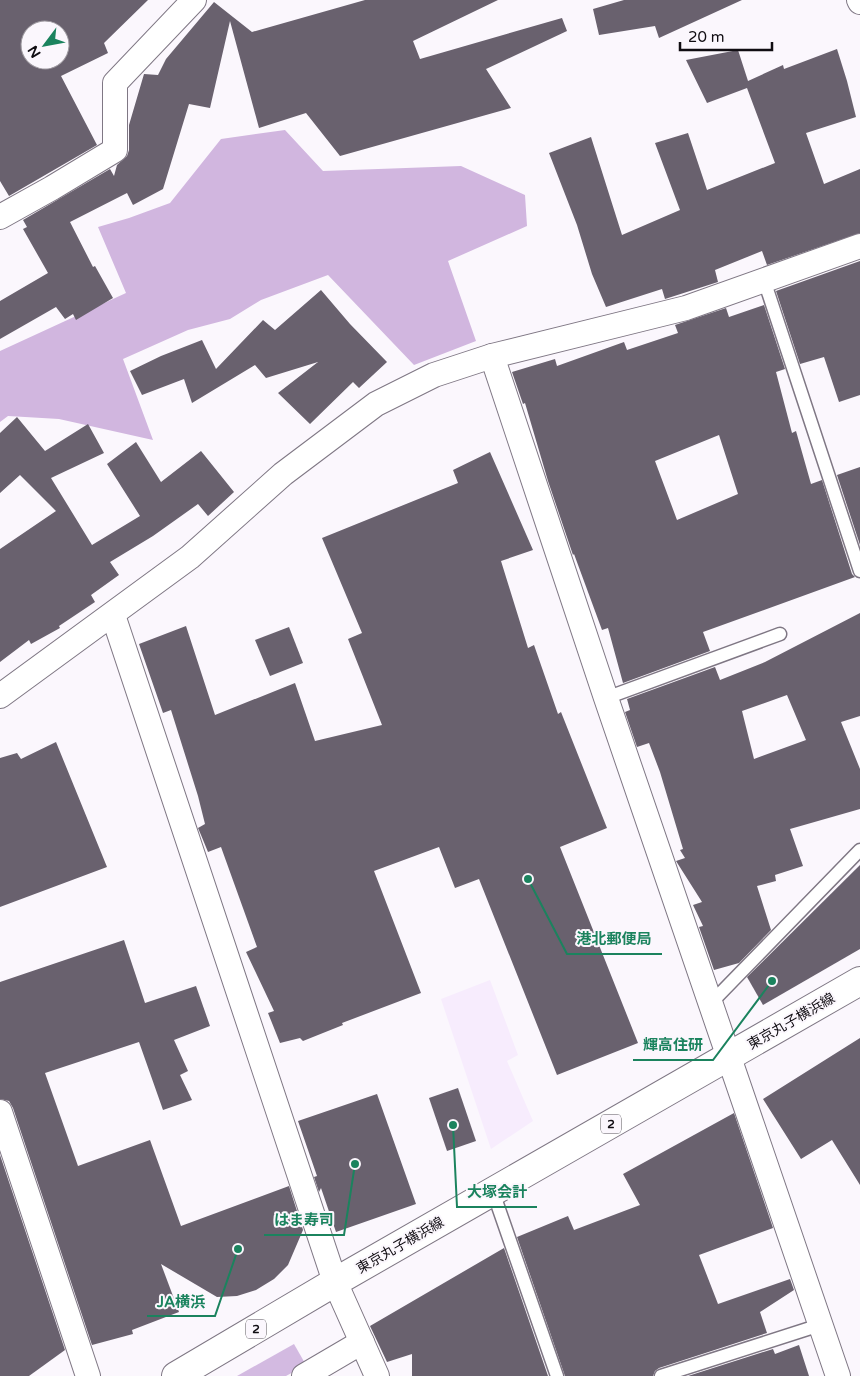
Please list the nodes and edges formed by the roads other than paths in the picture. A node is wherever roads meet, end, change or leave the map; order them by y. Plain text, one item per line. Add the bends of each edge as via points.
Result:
1 (194, 0) edge
2 (0, 217) edge
3 (860, 246) edge
4 (764, 280) junction
5 (492, 356) junction
6 (860, 571) edge
7 (113, 615) junction
8 (780, 634) dead end
9 (0, 696) edge
10 (606, 698) junction
11 (860, 850) edge
12 (860, 981) edge
13 (711, 1003) junction
14 (729, 1056) junction
15 (0, 1112) edge
16 (494, 1192) junction
17 (335, 1282) junction
18 (820, 1325) junction
19 (362, 1342) junction
20 (88, 1376) edge
21 (176, 1376) edge
22 (304, 1376) edge
23 (377, 1376) edge
24 (557, 1376) edge
25 (662, 1376) edge
26 (838, 1376) edge

1 - 2 street via 115,84 115,150
3 - 4 street
4 - 5 street via 686,308
4 - 6 lane
5 - 7 street via 434,375 376,404 283,474 190,557
5 - 10 street
7 - 9 street
7 - 17 street
8 - 10 lane
10 - 13 street
11 - 13 lane
12 - 14 main road, 東京丸子横浜線 / 2
13 - 14 street
14 - 16 main road, 東京丸子横浜線 / 2
14 - 18 street
15 - 20 street
16 - 17 main road, 東京丸子横浜線 / 2
16 - 24 lane
17 - 19 street
17 - 21 main road, 東京丸子横浜線 / 2
18 - 25 lane
18 - 26 street
19 - 22 street
19 - 23 street

